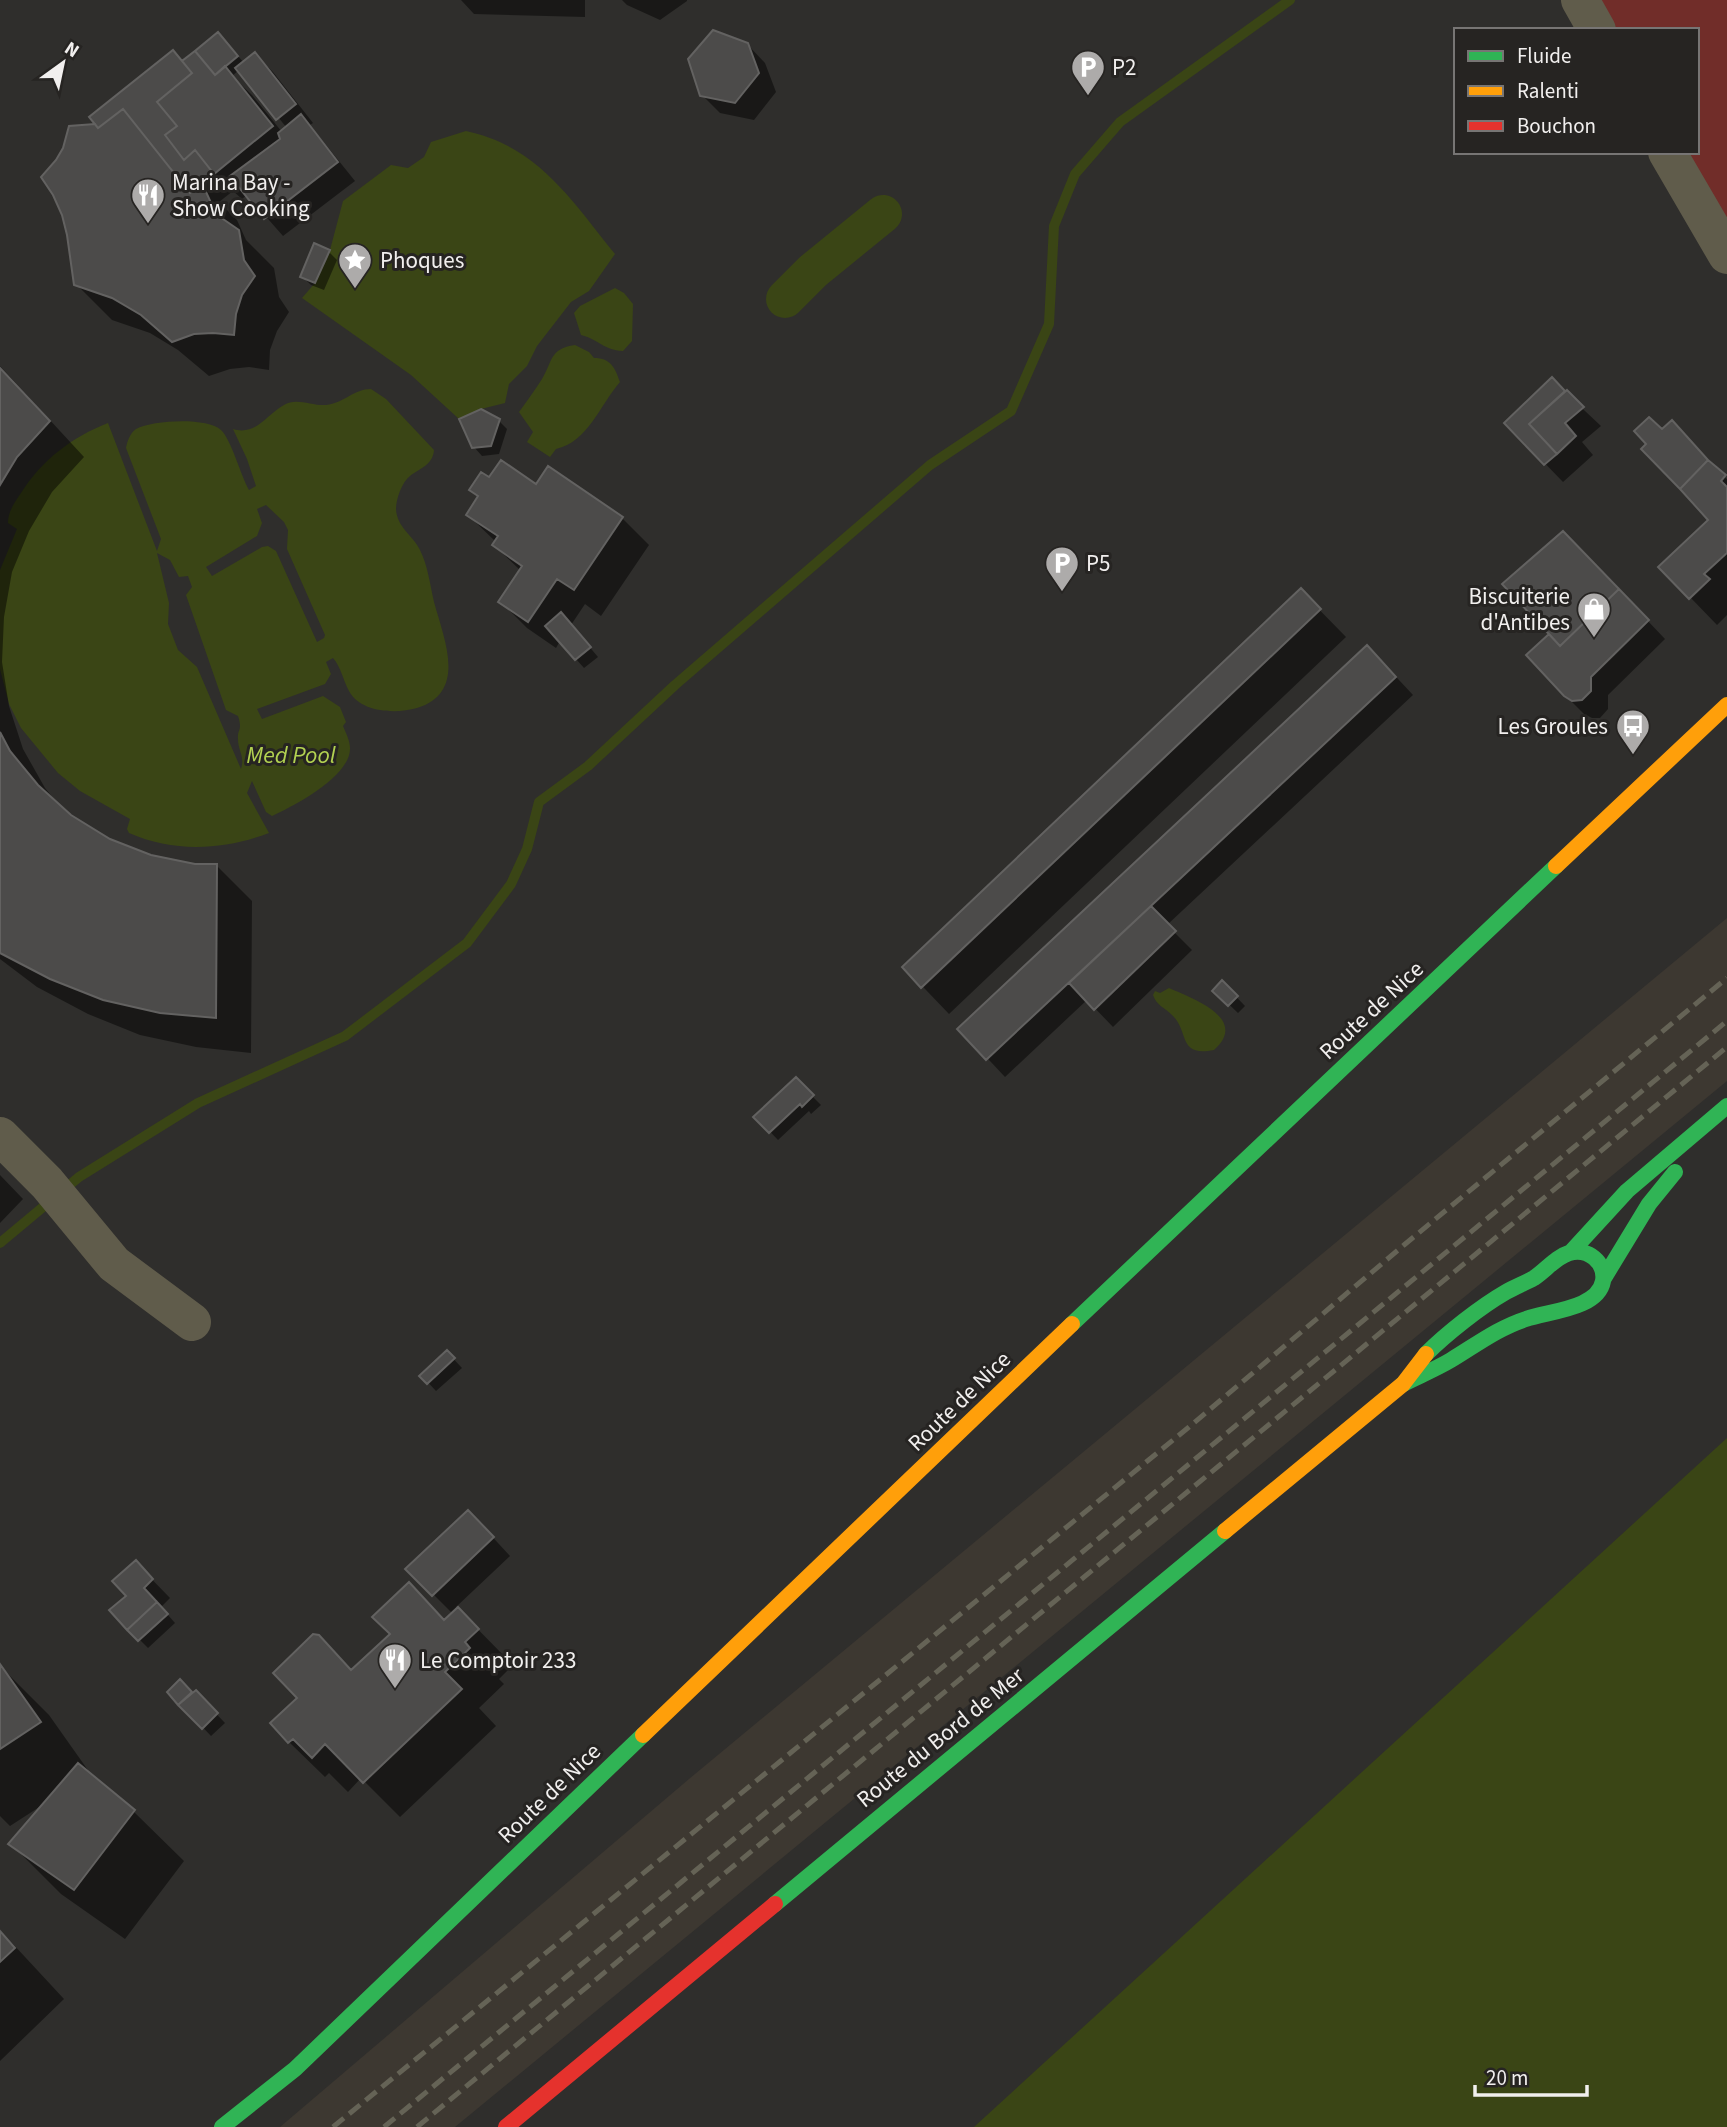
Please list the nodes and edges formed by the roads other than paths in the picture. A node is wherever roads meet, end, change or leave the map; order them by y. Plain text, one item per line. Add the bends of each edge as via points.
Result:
1 (1580, 0) edge
2 (1596, 28) edge
3 (1668, 154) edge
4 (1727, 255) edge
5 (1727, 705) edge
6 (1727, 1106) edge
7 (1727, 1125) edge
8 (0, 1136) edge
9 (1572, 1252) junction
10 (1557, 1261) junction
11 (1604, 1278) junction
12 (1580, 1304) junction
13 (192, 1322) dead end
14 (1403, 1384) junction
15 (222, 2127) edge
16 (506, 2127) edge

1 - 2 street
3 - 4 street
5 - 15 main road, Route de Nice via 295,2069
6 - 9 main road, Route du Bord de Mer via 1628,1191
7 - 11 main road, Route du Bord de Mer via 1682,1164 1649,1204
8 - 13 street via 47,1183 114,1264
9 - 10 main road, Route du Bord de Mer
9 - 11 main road via 1595,1258
10 - 12 main road via 1555,1289 1563,1299
10 - 14 main road, Route du Bord de Mer via 1438,1342
11 - 12 main road, Route du Bord de Mer via 1595,1297
12 - 14 main road, Route du Bord de Mer via 1501,1329
14 - 16 main road, Route du Bord de Mer

